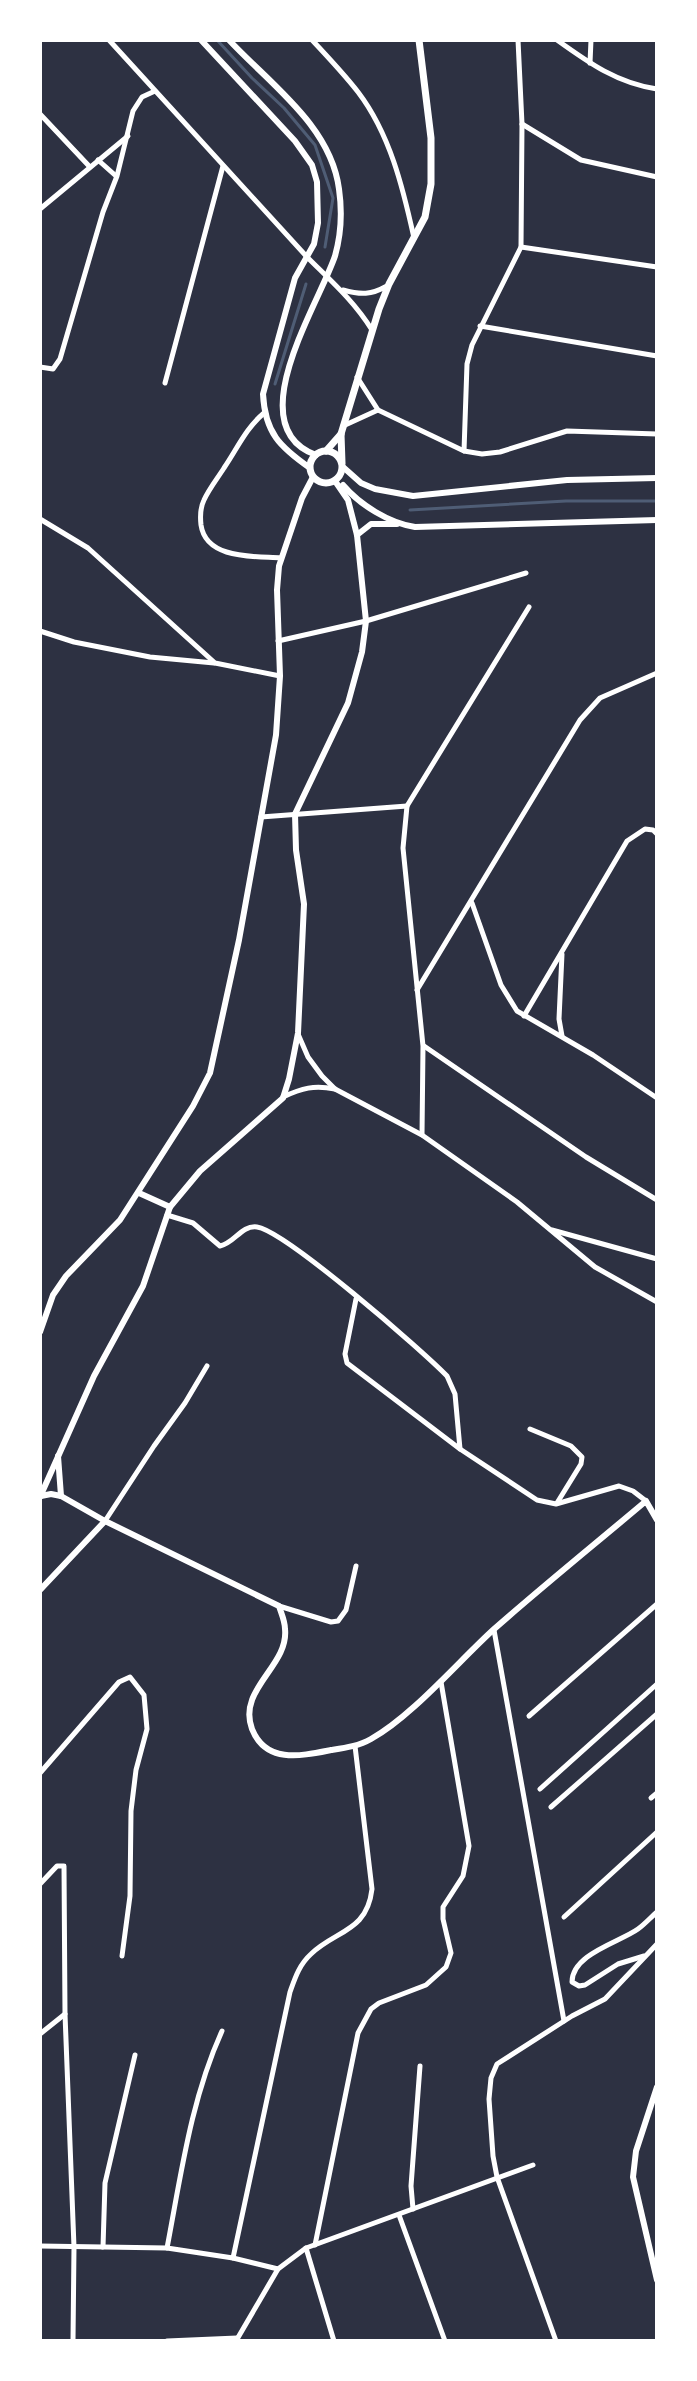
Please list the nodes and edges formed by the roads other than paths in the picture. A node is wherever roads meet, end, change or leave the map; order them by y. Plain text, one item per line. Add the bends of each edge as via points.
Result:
1 (109, 40) edge
2 (201, 40) edge
3 (229, 40) edge
4 (312, 40) edge
5 (419, 40) edge
6 (518, 40) edge
7 (557, 40) edge
8 (591, 40) edge
9 (590, 64) junction
10 (657, 89) edge
11 (155, 91) junction
12 (40, 114) edge
13 (522, 124) junction
14 (129, 136) junction
15 (98, 160) junction
16 (223, 165) junction
17 (89, 166) junction
18 (117, 176) junction
19 (657, 177) edge
20 (40, 209) edge
21 (415, 241) junction
22 (521, 247) junction
23 (307, 257) junction
24 (657, 267) edge
25 (326, 276) junction
26 (389, 284) junction
27 (342, 289) junction
28 (480, 326) junction
29 (372, 330) junction
30 (657, 356) edge
31 (40, 367) edge
32 (357, 377) junction
33 (165, 383) dead end
34 (378, 410) junction
35 (264, 413) junction
36 (342, 430) junction
37 (657, 434) edge
38 (326, 451) junction
39 (464, 451) junction
40 (316, 455) junction
41 (342, 465) junction
42 (310, 468) junction
43 (313, 477) junction
44 (657, 478) edge
45 (337, 480) junction
46 (40, 519) edge
47 (657, 520) edge
48 (397, 524) junction
49 (357, 535) junction
50 (281, 558) junction
51 (526, 573) dead end
52 (529, 607) dead end
53 (366, 621) junction
54 (40, 631) edge
55 (277, 641) junction
56 (215, 663) junction
57 (657, 673) edge
58 (280, 676) junction
59 (407, 806) junction
60 (295, 814) junction
61 (261, 817) junction
62 (655, 832) edge
63 (472, 902) junction
64 (562, 953) junction
65 (417, 990) junction
66 (524, 1016) junction
67 (298, 1033) junction
68 (563, 1037) junction
69 (423, 1046) junction
70 (335, 1089) junction
71 (283, 1098) junction
72 (657, 1098) edge
73 (422, 1135) junction
74 (139, 1193) junction
75 (657, 1200) edge
76 (170, 1207) junction
77 (167, 1215) junction
78 (547, 1228) junction
79 (657, 1259) edge
80 (356, 1298) junction
81 (657, 1302) edge
82 (40, 1332) edge
83 (207, 1366) dead end
84 (530, 1429) dead end
85 (460, 1449) junction
86 (58, 1455) junction
87 (61, 1496) junction
88 (40, 1497) edge
89 (646, 1501) junction
90 (556, 1504) junction
91 (657, 1520) edge
92 (105, 1521) junction
93 (356, 1566) dead end
94 (40, 1590) edge
95 (657, 1604) edge
96 (279, 1606) junction
97 (494, 1630) junction
98 (441, 1680) junction
99 (657, 1684) edge
100 (657, 1714) edge
101 (529, 1716) dead end
102 (355, 1746) junction
103 (40, 1773) edge
104 (540, 1789) dead end
105 (657, 1793) edge
106 (651, 1798) dead end
107 (551, 1807) dead end
108 (657, 1832) edge
109 (40, 1884) edge
110 (657, 1912) edge
111 (564, 1917) dead end
112 (657, 1944) edge
113 (644, 1955) junction
114 (122, 1956) dead end
115 (65, 2014) junction
116 (564, 2021) junction
117 (222, 2031) dead end
118 (40, 2034) edge
119 (135, 2055) dead end
120 (420, 2066) dead end
121 (656, 2090) edge
122 (533, 2165) dead end
123 (497, 2177) junction
124 (413, 2209) junction
125 (399, 2215) junction
126 (315, 2245) junction
127 (40, 2246) edge
128 (74, 2247) junction
129 (103, 2247) junction
130 (167, 2248) junction
131 (306, 2248) junction
132 (233, 2258) junction
133 (278, 2269) junction
134 (657, 2280) edge
135 (236, 2340) edge
136 (73, 2341) edge
137 (167, 2341) edge
138 (334, 2341) edge
139 (445, 2341) edge
140 (556, 2341) edge

1 - 11 street
2 - 23 street via 312,165 318,223
3 - 25 street via 306,119 330,158 341,215
4 - 21 street via 359,94 378,126 395,163
5 - 21 main road via 431,184
6 - 13 street
7 - 9 street
8 - 9 street
9 - 10 street via 617,79
11 - 14 street via 136,103
11 - 16 street
12 - 17 street
13 - 19 street via 581,160
13 - 22 street
14 - 15 street
14 - 18 street
15 - 17 street
15 - 18 street
16 - 23 street
16 - 33 street
17 - 20 street
18 - 31 street via 60,359 53,369
21 - 26 main road
22 - 24 street
22 - 28 street
23 - 25 street
23 - 35 street via 295,278 267,375
25 - 27 street
25 - 40 street via 306,316 282,400 287,433
26 - 27 street via 373,293
26 - 29 main road
27 - 29 street
28 - 30 street
28 - 39 street via 467,364
29 - 32 main road
32 - 34 street
32 - 36 main road
34 - 36 street
34 - 39 street
35 - 42 street via 275,437
35 - 50 street via 210,488 200,515 202,532 226,552
36 - 38 main road
36 - 41 main road
37 - 39 street via 567,431 500,452
38 - 40 main road
38 - 41 main road via 336,454
40 - 42 main road
41 - 44 street via 361,483 413,496 567,480
41 - 45 main road
42 - 43 main road
43 - 45 main road via 323,483
43 - 50 street
45 - 48 street
45 - 49 street
46 - 56 street via 88,548
47 - 48 street
48 - 49 street via 371,524
49 - 53 street
50 - 55 street
51 - 53 street
52 - 59 street
53 - 55 street
53 - 60 street via 348,703
54 - 56 street via 150,657
55 - 58 street
56 - 58 street
57 - 63 street via 591,706
58 - 61 street
59 - 60 street
59 - 65 street via 403,848
60 - 61 street
60 - 67 street via 304,904
61 - 74 street via 210,1073
62 - 64 street via 645,829 627,841
63 - 65 street
63 - 66 street via 501,985
64 - 66 street
64 - 68 street
65 - 69 street
66 - 68 street
67 - 70 street via 308,1057
67 - 71 street
68 - 72 street
69 - 73 street
69 - 75 street
70 - 71 street via 318,1085
70 - 73 street
71 - 76 street via 209,1162
73 - 78 street
74 - 76 street
74 - 82 street via 66,1276
76 - 77 street
77 - 80 street via 193,1223 220,1246 247,1228 264,1229
77 - 86 street via 143,1286
78 - 79 street
78 - 81 street via 595,1267
80 - 85 street via 447,1376 455,1394
80 - 85 street via 347,1363
83 - 92 street
84 - 90 street via 571,1446 582,1457
85 - 90 street via 537,1500
86 - 87 street
86 - 88 street
87 - 88 street
87 - 92 street
89 - 90 street via 619,1486
89 - 91 street
89 - 97 street
92 - 94 street
92 - 96 street
93 - 96 street via 346,1610 338,1621
95 - 101 street
96 - 102 street via 284,1643 258,1685 251,1727 268,1751 280,1755
97 - 98 street
97 - 116 street
98 - 102 street via 387,1728
98 - 126 street via 469,1846 463,1876 443,1907 451,1953 437,1978 379,2003 358,2033
99 - 104 street
100 - 107 street
102 - 132 street via 370,1904 353,1927 302,1963 293,1982
103 - 114 street via 109,1692 130,1677 144,1695 147,1729 131,1811 130,1896
105 - 106 street
108 - 111 street
109 - 115 street via 63,1865
110 - 113 street via 579,1965 572,1982 585,1985
112 - 113 street
113 - 116 street via 605,1999
115 - 118 street
115 - 128 street
116 - 123 street via 493,2070 489,2099
117 - 130 street via 196,2104
119 - 129 street via 105,2183
120 - 124 street
121 - 134 street via 633,2177
122 - 123 street
123 - 124 street
123 - 140 street
124 - 125 street
125 - 126 street
125 - 139 street
126 - 131 street
127 - 128 street
128 - 129 street
128 - 136 street
129 - 130 street
130 - 132 street
131 - 133 street
131 - 138 street
132 - 133 street
133 - 135 street
135 - 137 street

